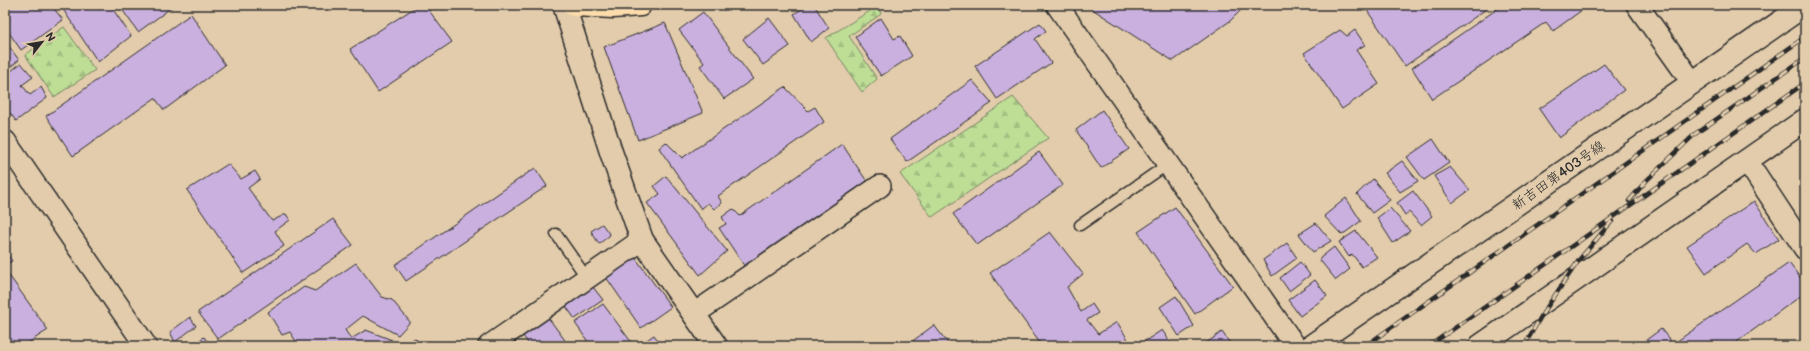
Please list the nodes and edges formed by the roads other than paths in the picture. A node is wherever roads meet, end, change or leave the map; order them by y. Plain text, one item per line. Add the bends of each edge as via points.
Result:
1 (564, 5) edge
2 (574, 5) edge
3 (640, 5) edge
4 (1057, 5) edge
5 (1637, 5) edge
6 (1800, 6) edge
7 (1692, 82) junction
8 (1805, 120) edge
9 (5, 141) edge
10 (1747, 161) junction
11 (1168, 164) junction
12 (880, 186) dead end
13 (1080, 225) dead end
14 (556, 234) dead end
15 (642, 240) junction
16 (1805, 249) edge
17 (587, 278) junction
18 (694, 314) junction
19 (499, 343) edge
20 (146, 346) edge
21 (716, 346) edge
22 (1295, 346) edge
23 (1311, 346) edge
24 (1480, 346) edge

1 - 15 street
2 - 3 main road
4 - 11 street
5 - 7 street
6 - 7 street, 新吉田第403号線
7 - 23 street, 新吉田第403号線
8 - 10 street
9 - 20 street
10 - 16 street
10 - 24 street
11 - 13 lane
11 - 22 street
12 - 18 street
14 - 17 lane
15 - 17 street
15 - 18 street
17 - 19 street
18 - 21 street

